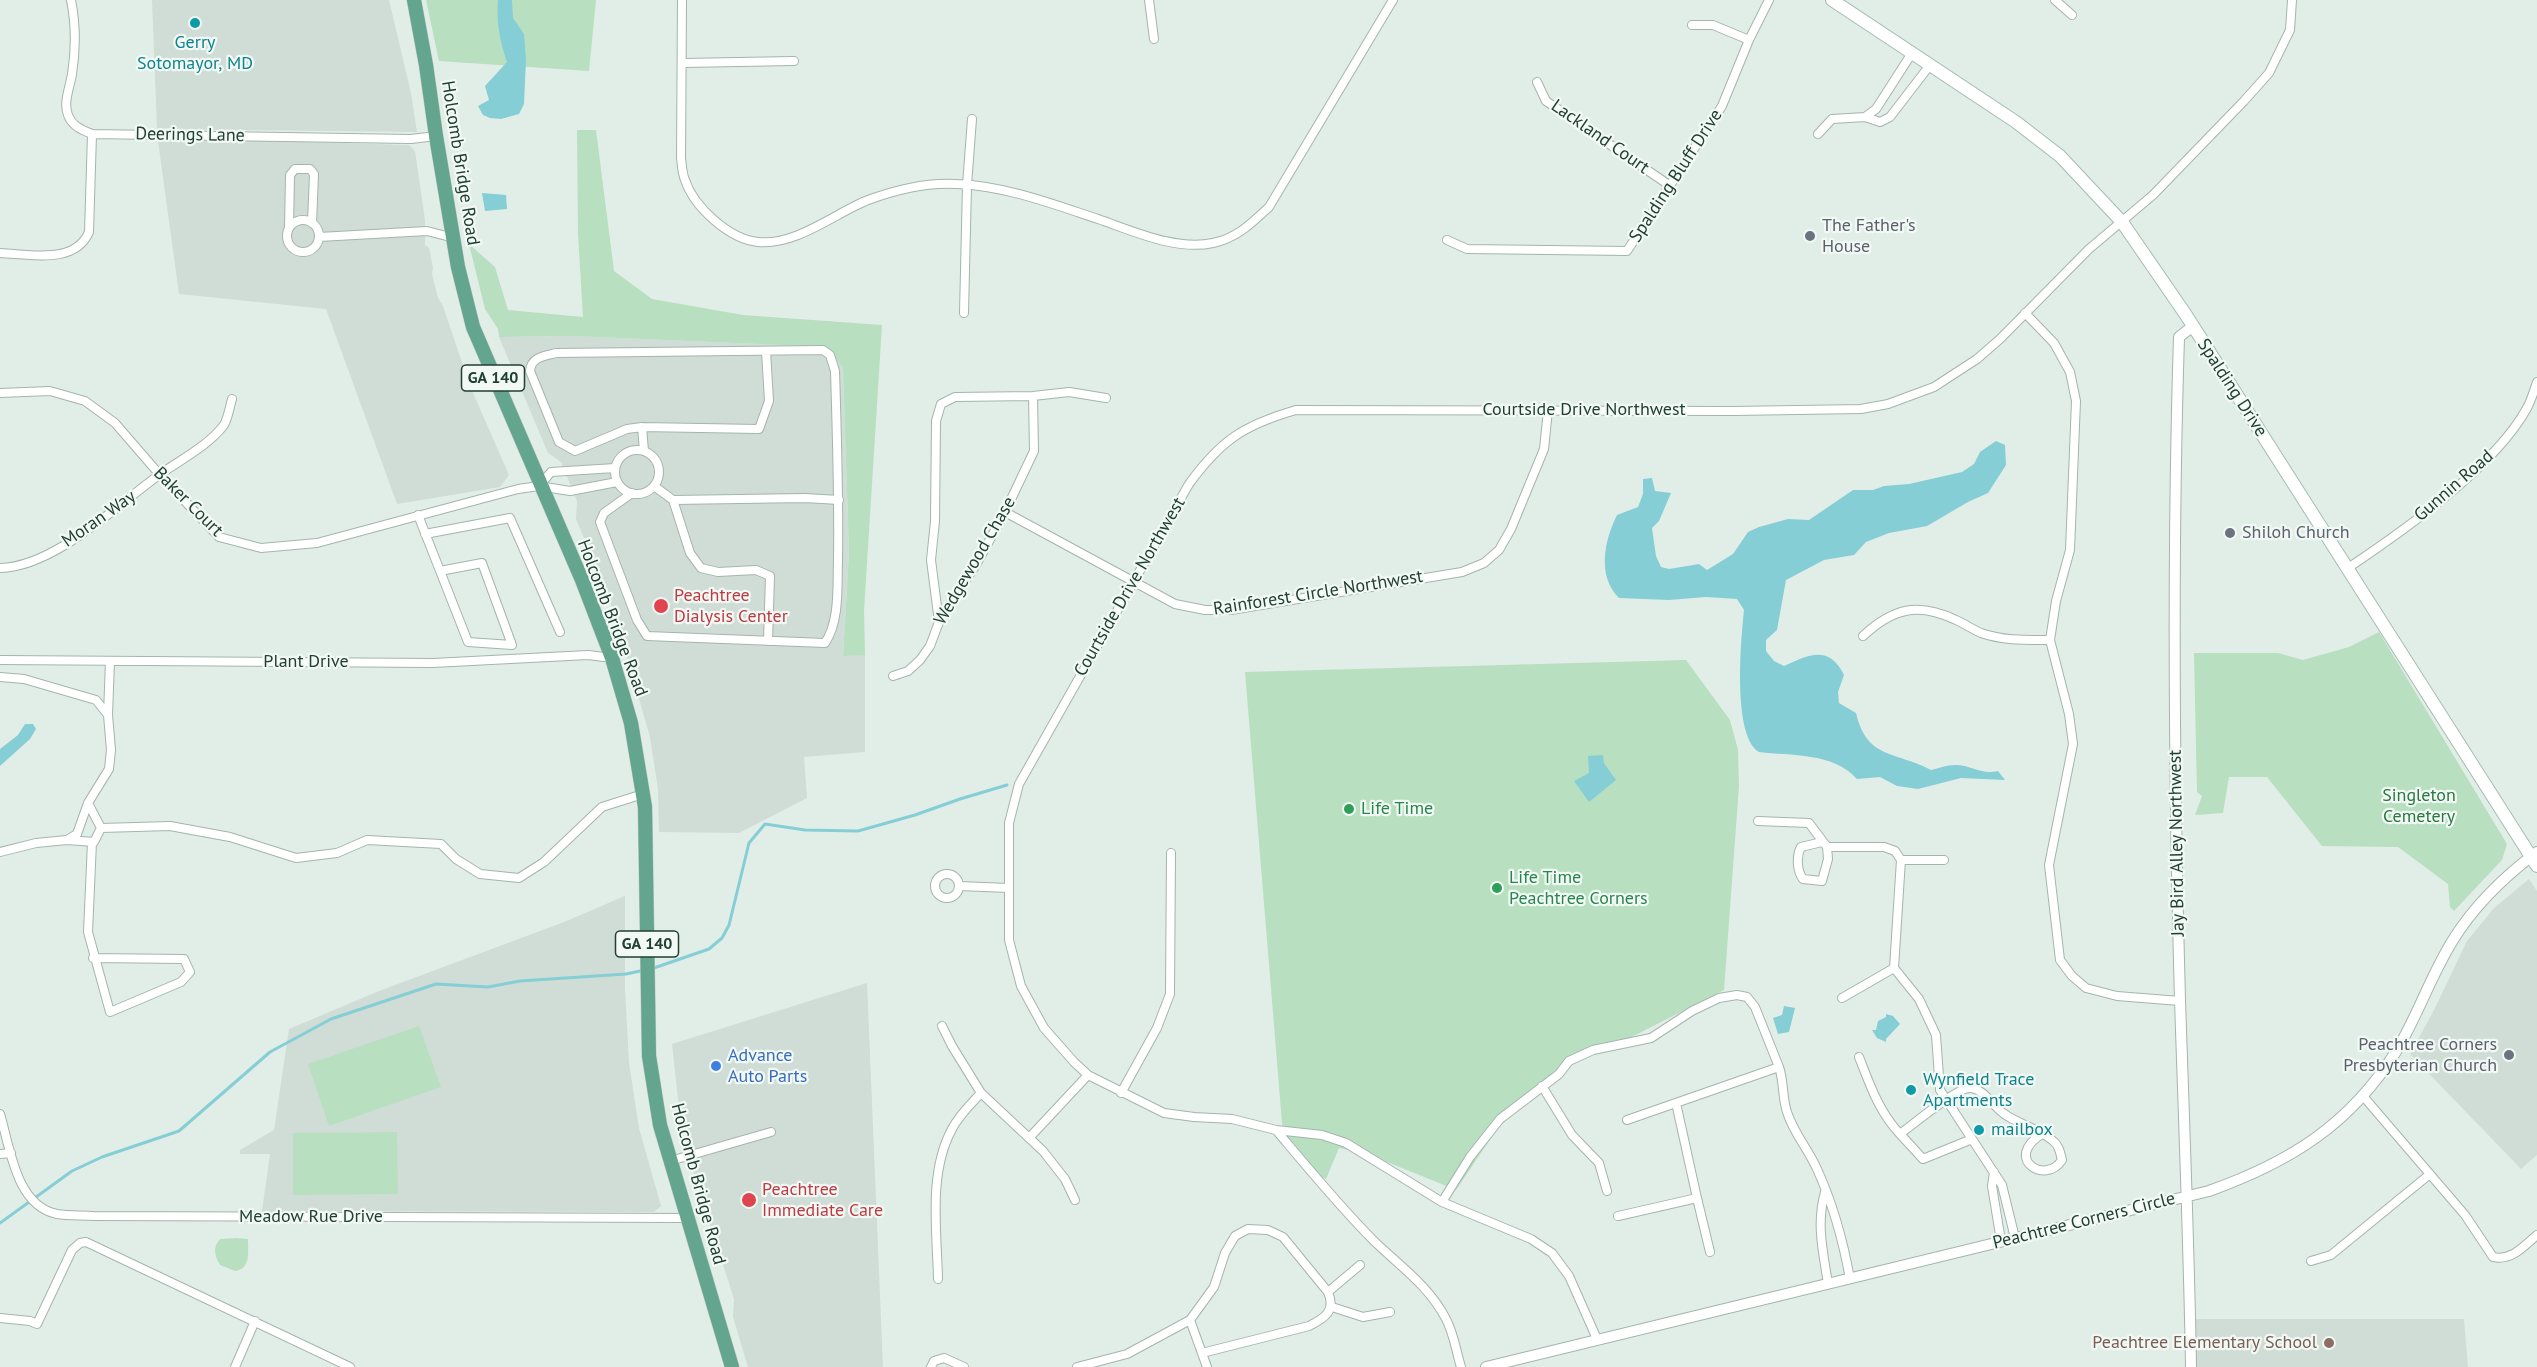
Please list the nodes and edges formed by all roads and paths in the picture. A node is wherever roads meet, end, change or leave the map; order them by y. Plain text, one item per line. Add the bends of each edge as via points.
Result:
1 (71, 0) edge
2 (414, 0) edge
3 (682, 0) edge
4 (1149, 0) edge
5 (1393, 0) edge
6 (1769, 0) edge
7 (1832, 0) edge
8 (2055, 0) edge
9 (2292, 0) edge
10 (2072, 15) dead end
11 (1692, 25) dead end
12 (1154, 39) dead end
13 (1749, 40) junction
14 (1912, 53) junction
15 (794, 61) dead end
16 (683, 63) junction
17 (1930, 65) junction
18 (1537, 82) dead end
19 (1865, 117) junction
20 (972, 119) dead end
21 (92, 134) junction
22 (1818, 134) dead end
23 (436, 136) junction
24 (968, 185) junction
25 (1670, 185) junction
26 (2122, 222) junction
27 (312, 223) junction
28 (289, 228) junction
29 (319, 237) junction
30 (454, 238) junction
31 (1447, 240) dead end
32 (0, 253) edge
33 (964, 313) dead end
34 (2025, 313) junction
35 (2193, 326) junction
36 (766, 351) junction
37 (2537, 382) edge
38 (0, 393) edge
39 (1034, 396) junction
40 (1106, 398) dead end
41 (232, 399) dead end
42 (1548, 410) junction
43 (642, 427) junction
44 (644, 451) junction
45 (615, 468) junction
46 (160, 475) junction
47 (617, 482) junction
48 (539, 486) junction
49 (654, 486) junction
50 (632, 493) junction
51 (673, 500) junction
52 (839, 501) junction
53 (1005, 512) junction
54 (418, 515) junction
55 (425, 534) junction
56 (0, 568) edge
57 (2348, 568) junction
58 (440, 571) junction
59 (1132, 582) junction
60 (939, 622) junction
61 (560, 632) dead end
62 (1863, 636) dead end
63 (768, 640) junction
64 (2050, 640) junction
65 (612, 658) junction
66 (0, 660) edge
67 (110, 661) junction
68 (893, 676) dead end
69 (0, 677) edge
70 (108, 715) junction
71 (643, 794) junction
72 (88, 803) junction
73 (1758, 820) dead end
74 (101, 828) junction
75 (67, 840) junction
76 (92, 842) junction
77 (1825, 845) junction
78 (0, 852) edge
79 (1172, 853) dead end
80 (2535, 858) edge
81 (1901, 860) junction
82 (1944, 860) dead end
83 (959, 886) dead end
84 (1009, 888) junction
85 (93, 958) junction
86 (1894, 968) junction
87 (1842, 998) dead end
88 (2180, 1001) junction
89 (942, 1026) dead end
90 (1858, 1057) dead end
91 (1779, 1067) junction
92 (1088, 1075) junction
93 (1542, 1086) junction
94 (981, 1093) junction
95 (1121, 1093) junction
96 (2363, 1096) junction
97 (1946, 1100) junction
98 (1676, 1102) junction
99 (0, 1114) edge
100 (1627, 1119) dead end
101 (1276, 1130) junction
102 (771, 1132) dead end
103 (1900, 1134) junction
104 (2042, 1134) junction
105 (1030, 1137) junction
106 (1972, 1139) junction
107 (11, 1153) junction
108 (0, 1154) edge
109 (670, 1161) junction
110 (1994, 1172) junction
111 (2430, 1174) junction
112 (1606, 1191) dead end
113 (1825, 1191) junction
114 (2188, 1196) junction
115 (1697, 1198) junction
116 (1075, 1200) dead end
117 (1442, 1202) junction
118 (1618, 1216) dead end
119 (686, 1218) junction
120 (2537, 1235) edge
121 (2015, 1238) junction
122 (2001, 1241) junction
123 (1710, 1252) dead end
124 (2311, 1261) dead end
125 (1360, 1265) dead end
126 (938, 1279) dead end
127 (1850, 1279) junction
128 (1828, 1284) junction
129 (1328, 1292) junction
130 (1332, 1307) junction
131 (1390, 1312) dead end
132 (0, 1318) edge
133 (1190, 1320) junction
134 (255, 1321) junction
135 (1597, 1339) junction
136 (1202, 1353) junction
137 (235, 1367) edge
138 (350, 1367) edge
139 (732, 1367) edge
140 (931, 1367) edge
141 (964, 1367) edge
142 (1077, 1367) edge
143 (1207, 1367) edge
144 (1461, 1367) edge
145 (1486, 1367) edge
146 (2191, 1367) edge

1 - 21 street via 76,33 66,106 74,125
2 - 23 main road, Holcomb Bridge Road / GA 140
3 - 16 street
4 - 12 street
5 - 24 street via 1269,207 1240,234 1213,243 1190,244 1138,232 1017,193
6 - 13 street, Spalding Bluff Drive
7 - 14 main road, Spalding Drive
8 - 10 street
9 - 26 street, Courtside Drive Northwest via 2290,30 2269,73 2172,176
11 - 13 street via 1713,25
13 - 25 street, Spalding Bluff Drive via 1722,106
14 - 17 main road, Spalding Drive
14 - 19 street via 1876,109
15 - 16 street
16 - 24 street via 681,158 685,180 701,209 738,235 758,242 775,240 821,225 891,193 916,187
17 - 19 street via 1890,117 1880,122
17 - 26 main road, Spalding Drive via 2060,156
18 - 25 street, Lackland Court via 1546,101
19 - 22 street via 1832,119
20 - 24 street
21 - 23 street, Deerings Lane via 411,139
21 - 32 street via 89,232 85,242 61,255
23 - 30 main road, Holcomb Bridge Road / GA 140
24 - 33 street
25 - 31 street, Spalding Bluff Drive via 1627,251 1467,249
26 - 34 street, Courtside Drive Northwest
26 - 35 main road, Spalding Drive
27 - 28 street via 297,221
27 - 28 street via 314,174 310,169 294,169 290,175
27 - 29 street
28 - 29 street via 288,241 299,251 314,247
29 - 30 street via 427,231
30 - 48 main road, Holcomb Bridge Road / GA 140 via 473,327
34 - 42 street, Courtside Drive Northwest via 2000,339 1953,376 1912,395 1861,409
34 - 64 street via 2054,343 2070,372 2076,401 2070,550
35 - 57 main road, Spalding Drive
35 - 88 street, Jay Bird Alley Northwest via 2178,337 2174,495
36 - 43 street via 769,401 759,429
36 - 43 street via 556,353 531,364 530,371 559,442 575,451 627,429
36 - 52 street via 823,350 830,355 835,371
37 - 57 street, Gunnin Road via 2527,408 2498,447 2433,507
38 - 46 street, Baker Court via 50,391 85,400 115,423
39 - 40 street via 1069,392
39 - 53 street, Wedgewood Chase via 1034,451
39 - 60 street via 955,397 941,404 936,421 932,560
41 - 46 street, Moran Way via 225,424
42 - 59 street, Courtside Drive Northwest via 1296,410 1263,420 1234,436 1208,458
42 - 59 street, Rainforest Circle Northwest via 1544,449 1521,506 1499,550 1484,563 1462,572 1231,610 1175,604
43 - 44 street
44 - 45 street via 622,455
44 - 49 street via 658,466
45 - 47 street
45 - 48 street via 551,472
46 - 54 street, Baker Court via 219,537 261,548 317,543
46 - 56 street, Moran Way via 88,530 45,556 16,568
47 - 48 street via 570,491
47 - 50 street
48 - 54 street, Baker Court
48 - 65 main road, Holcomb Bridge Road / GA 140
49 - 50 street via 644,493
49 - 51 street
50 - 63 street via 604,513 600,522 637,620 647,636
51 - 52 street
51 - 63 street via 690,553 701,568 718,572 756,570 770,576
52 - 63 street via 837,589 830,636 825,642
53 - 59 street, Rainforest Circle Northwest
53 - 60 street, Wedgewood Chase
54 - 55 street
55 - 58 street
55 - 61 street via 510,518
57 - 80 main road, Spalding Drive
58 - 58 street via 468,642 512,645 482,563
59 - 84 street, Courtside Drive Northwest via 1019,784 1010,816
60 - 68 street, Wedgewood Chase via 920,660
62 - 64 street via 1881,620 1915,609 1939,613 2000,638
64 - 88 street via 2073,744 2049,865 2060,960 2086,988 2117,996
65 - 67 street, Plant Drive via 588,655 433,663
65 - 71 main road, Holcomb Bridge Road / GA 140 via 631,723
66 - 67 street, Plant Drive
67 - 70 street
69 - 70 street via 24,679 96,700
70 - 72 street via 109,769
71 - 74 street via 602,807 544,862 519,878 480,874 441,844 367,840 337,853 296,858 230,837 170,826
71 - 109 main road, Holcomb Bridge Road / GA 140 via 649,1056
72 - 74 street
72 - 75 street via 77,834
73 - 77 street via 1809,822
74 - 76 street
75 - 76 street
75 - 78 street
76 - 85 street via 88,932
77 - 77 street via 1828,859 1822,880 1803,879 1798,866 1799,850
77 - 81 street via 1884,847 1895,851
79 - 95 street via 1170,994 1157,1028
80 - 96 street, Peachtree Corners Circle via 2472,912 2452,942 2397,1049
81 - 82 street
81 - 86 street
83 - 84 street
84 - 92 street, Courtside Drive Northwest via 1009,940 1021,986 1044,1028
85 - 85 street via 110,1012 182,982 190,972 184,959
86 - 87 street
86 - 97 street via 1919,999 1936,1035 1940,1090
88 - 114 street, Jay Bird Alley Northwest
89 - 94 street
90 - 103 street via 1878,1106
91 - 93 street via 1755,1007 1747,997 1737,995 1692,1011 1651,1038 1593,1050 1569,1061
91 - 98 street
91 - 113 street via 1787,1113
92 - 95 street, Courtside Drive Northwest
92 - 105 street
93 - 112 street via 1577,1140 1599,1163
93 - 117 street via 1500,1119
94 - 105 street
94 - 126 street via 952,1128 940,1161
95 - 101 street, Courtside Drive Northwest via 1164,1113 1232,1119
96 - 111 street
96 - 114 street, Peachtree Corners Circle via 2305,1147 2242,1179
97 - 103 street
97 - 104 street via 1966,1088 1978,1090 2003,1114
97 - 106 street
98 - 100 street
98 - 115 street
99 - 107 street, Meadow Rue Drive
101 - 117 street, Courtside Drive Northwest via 1322,1135 1346,1143
101 - 144 street via 1329,1193 1433,1299 1446,1319
102 - 109 street
103 - 106 street via 1923,1158
104 - 104 street via 2060,1149 2062,1160 2050,1171 2040,1171 2025,1158 2030,1142
105 - 116 street via 1056,1167
106 - 110 street
107 - 108 street
107 - 119 street, Meadow Rue Drive via 30,1198 55,1213 134,1217
109 - 119 main road, Holcomb Bridge Road / GA 140
110 - 121 street via 2002,1185
110 - 122 street via 1992,1186
111 - 120 street via 2465,1215 2493,1257 2513,1256
111 - 124 street via 2331,1255
113 - 127 street via 1839,1227
113 - 128 street via 1819,1229
114 - 121 street, Peachtree Corners Circle
114 - 146 street, Jay Bird Alley Northwest
115 - 118 street
115 - 123 street
117 - 135 street, Courtside Drive Northwest via 1531,1239 1552,1253 1569,1276
119 - 139 main road, Holcomb Bridge Road / GA 140
121 - 122 street, Peachtree Corners Circle
122 - 127 street, Peachtree Corners Circle
125 - 129 street
127 - 128 street, Peachtree Corners Circle
128 - 135 street, Peachtree Corners Circle
129 - 130 street
129 - 133 street via 1283,1237 1268,1230 1248,1229 1234,1236 1214,1287
130 - 131 street via 1363,1317
130 - 136 street via 1323,1320 1309,1326
132 - 134 street via 37,1323 72,1250 86,1242
133 - 136 street
133 - 142 street via 1127,1354
134 - 137 street
134 - 138 street
135 - 145 street, Peachtree Corners Circle
136 - 143 street
140 - 141 street via 934,1361 944,1358

